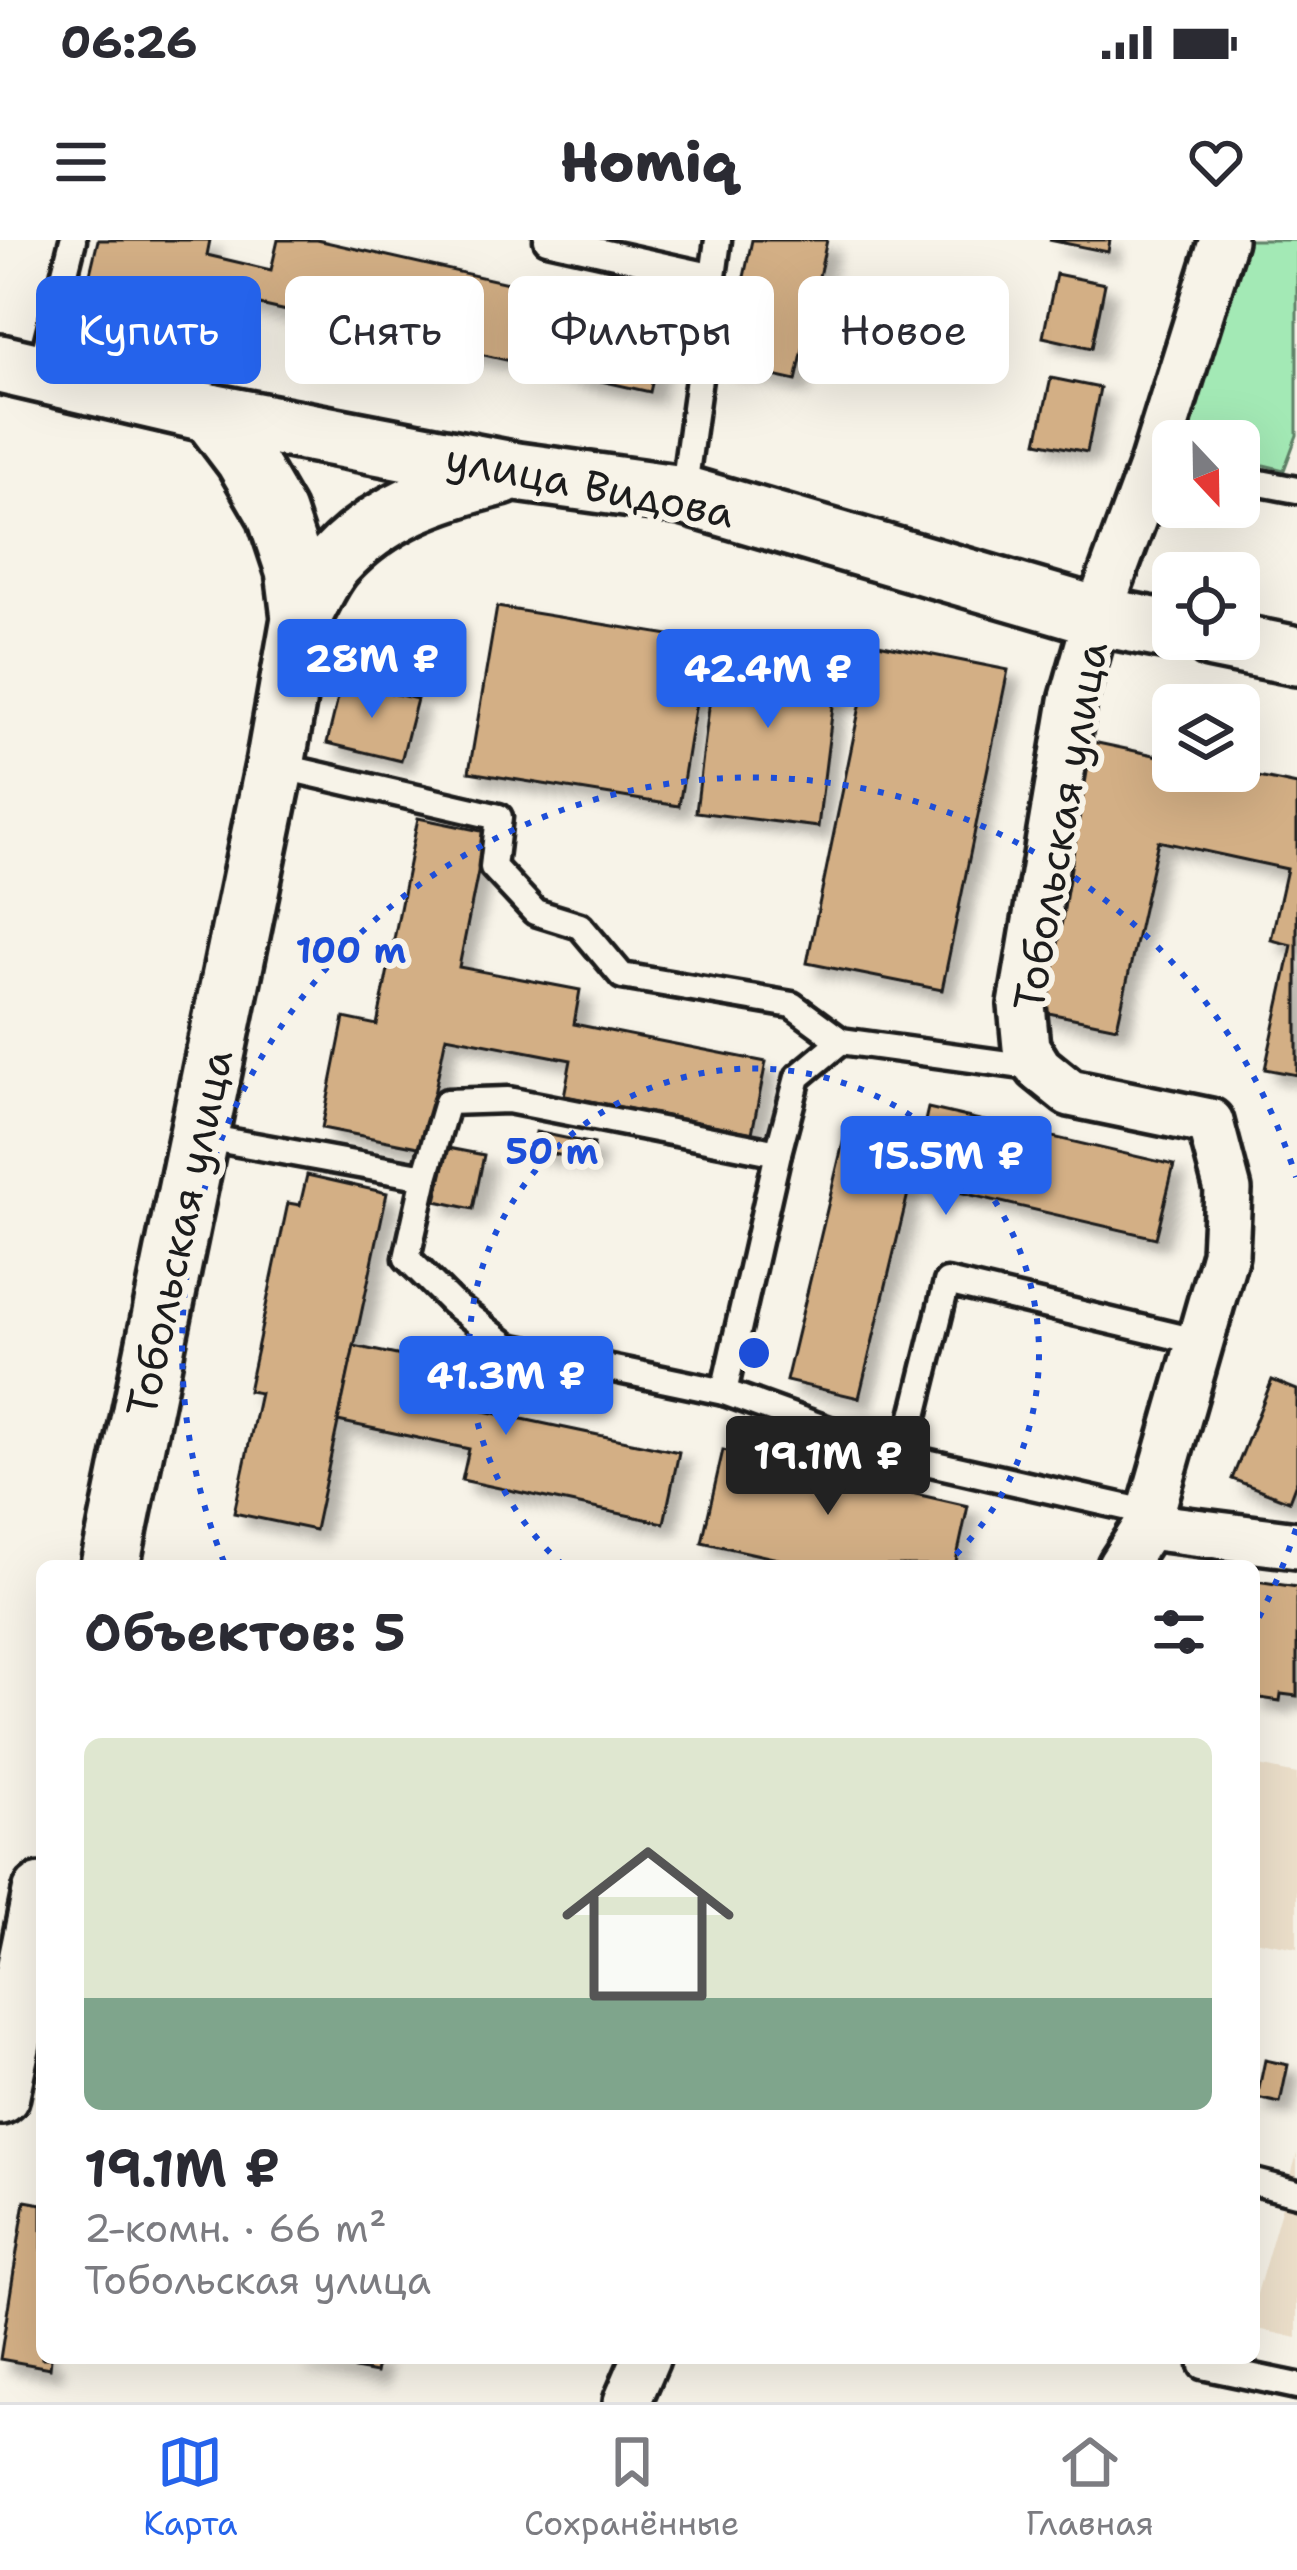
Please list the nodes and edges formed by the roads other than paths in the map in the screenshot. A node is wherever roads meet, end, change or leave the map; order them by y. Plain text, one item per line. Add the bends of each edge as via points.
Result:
1 (74, 240) edge
2 (547, 240) edge
3 (718, 240) edge
4 (1223, 240) edge
5 (710, 276) joint
6 (20, 368) edge
7 (697, 384) edge
8 (210, 413) junction
9 (1175, 420) edge
10 (517, 472) junction
11 (1260, 483) edge
12 (1297, 490) edge
13 (1152, 491) edge
14 (683, 495) junction
15 (1097, 616) junction
16 (301, 617) junction
17 (1152, 627) edge
18 (1260, 649) edge
19 (1297, 656) edge
20 (275, 765) junction
21 (842, 1041) junction
22 (1039, 1068) junction
23 (200, 1136) junction
24 (778, 1153) junction
25 (425, 1177) junction
26 (1200, 1342) junction
27 (724, 1392) junction
28 (904, 1457) junction
29 (1149, 1520) junction
30 (1297, 1545) edge
31 (111, 1560) edge
32 (1125, 1560) edge
33 (36, 1922) edge
34 (0, 2095) edge
35 (1260, 2184) edge
36 (1297, 2193) edge
37 (643, 2364) edge
38 (1202, 2364) edge
39 (1297, 2386) edge
40 (627, 2402) edge

1 - 6 lane
2 - 5 lane
3 - 5 lane
4 - 9 street, Тобольская улица
6 - 8 street, улица Видова
7 - 14 lane
8 - 10 street, улица Видова
8 - 16 street, Тобольская улица via 276,513
10 - 14 street, улица Видова
10 - 16 street, Тобольская улица via 436,493 383,519 332,563
11 - 12 lane
13 - 15 street, Тобольская улица
14 - 15 street, улица Видова
15 - 17 street, улица Видова
15 - 22 street, Тобольская улица via 1073,701 1022,1005 1026,1046
16 - 20 street, Тобольская улица
18 - 19 street
20 - 21 lane via 499,817 494,867 535,912 580,926 622,976 792,1005
20 - 23 street, Тобольская улица
21 - 22 lane
21 - 24 lane via 797,1077
22 - 26 street, Тобольская улица via 1070,1093 1210,1122 1228,1190 1225,1254
23 - 25 lane
23 - 31 street, Тобольская улица
24 - 25 lane via 508,1100 447,1102
24 - 27 lane
25 - 27 lane via 407,1258 509,1347
26 - 28 lane via 947,1282
26 - 29 street, Тобольская улица
27 - 28 lane
28 - 29 lane
29 - 30 street
29 - 32 street, Тобольская улица
33 - 34 street
35 - 36 lane
37 - 40 street
38 - 39 lane

